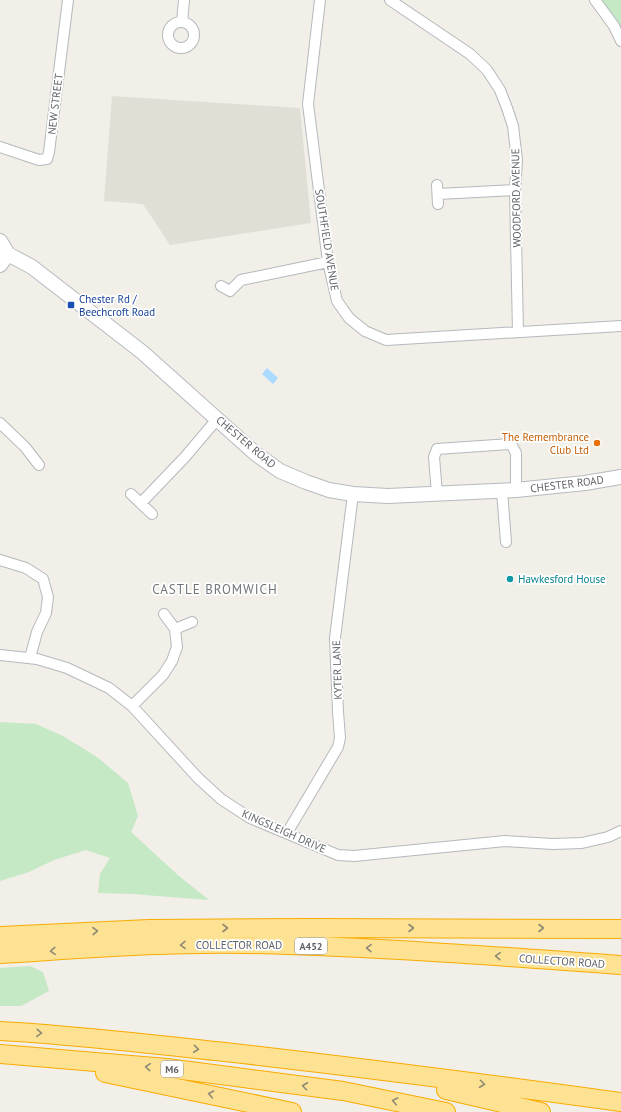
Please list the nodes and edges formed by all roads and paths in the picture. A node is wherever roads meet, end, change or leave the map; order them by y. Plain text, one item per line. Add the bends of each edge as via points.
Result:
1 (68, 0) edge
2 (184, 0) edge
3 (320, 0) edge
4 (390, 0) edge
5 (595, 0) edge
6 (182, 22) dead end
7 (621, 41) edge
8 (0, 147) edge
9 (515, 190) junction
10 (438, 194) dead end
11 (0, 241) edge
12 (4, 260) edge
13 (328, 262) junction
14 (221, 286) dead end
15 (621, 326) edge
16 (518, 332) junction
17 (218, 418) junction
18 (0, 423) edge
19 (39, 465) dead end
20 (621, 476) edge
21 (516, 490) junction
22 (502, 491) junction
23 (131, 494) dead end
24 (354, 494) junction
25 (437, 494) junction
26 (140, 503) junction
27 (152, 514) dead end
28 (506, 542) dead end
29 (0, 560) edge
30 (164, 614) dead end
31 (192, 622) dead end
32 (176, 629) junction
33 (0, 656) edge
34 (30, 658) junction
35 (132, 706) junction
36 (621, 831) edge
37 (286, 833) junction
38 (621, 928) edge
39 (0, 936) edge
40 (0, 954) edge
41 (621, 965) edge
42 (0, 1031) edge
43 (0, 1054) edge
44 (249, 1055) junction
45 (621, 1102) edge
46 (292, 1112) edge
47 (446, 1112) edge
48 (541, 1112) edge

1 - 8 street, NEW STREET via 47,159 39,160
2 - 6 street
3 - 13 street, SOUTHFIELD AVENUE via 308,104
4 - 9 street, WOODFORD AVENUE via 470,54 487,70 500,90 513,126 517,160
5 - 7 street via 614,26
9 - 10 street
9 - 16 street, WOODFORD AVENUE
11 - 12 main road, CHESTER ROAD
12 - 17 main road, CHESTER ROAD via 32,267 142,352
13 - 14 street via 241,280 230,291
13 - 16 street, SOUTHFIELD AVENUE via 337,301 349,318 365,331 386,340
15 - 16 street, SOUTHFIELD AVENUE
17 - 24 main road, CHESTER ROAD via 256,454 280,471 329,490
17 - 26 street via 185,457
18 - 19 street
20 - 21 main road, CHESTER ROAD via 585,483
21 - 22 main road, CHESTER ROAD
21 - 25 street via 516,453 511,444 437,449 434,457
22 - 25 main road, CHESTER ROAD
22 - 28 street
23 - 26 street
24 - 25 main road, CHESTER ROAD
24 - 37 street, KYTER LANE via 335,638 340,738 338,747
26 - 27 street
29 - 34 street via 26,568 43,579 48,597 46,613 37,632
30 - 32 street
31 - 32 street
32 - 35 street via 177,647 172,661 163,675
33 - 34 street, KINGSLEIGH DRIVE
34 - 35 street, KINGSLEIGH DRIVE via 68,668 109,688
35 - 37 street, KINGSLEIGH DRIVE via 198,778 221,799 250,818
36 - 37 street, KINGSLEIGH DRIVE via 582,843 505,841 354,856 338,855
39 -> 38 highway, COLLECTOR ROAD / A452 via 157,929
41 -> 40 highway, COLLECTOR ROAD / A452 via 417,950 249,944 149,945
42 -> 44 highway, M6 via 63,1034
46 -> 43 highway via 127,1077
47 -> 43 highway, M6 via 344,1091 167,1068
44 -> 45 highway
44 - 48 highway, M6 via 457,1092

